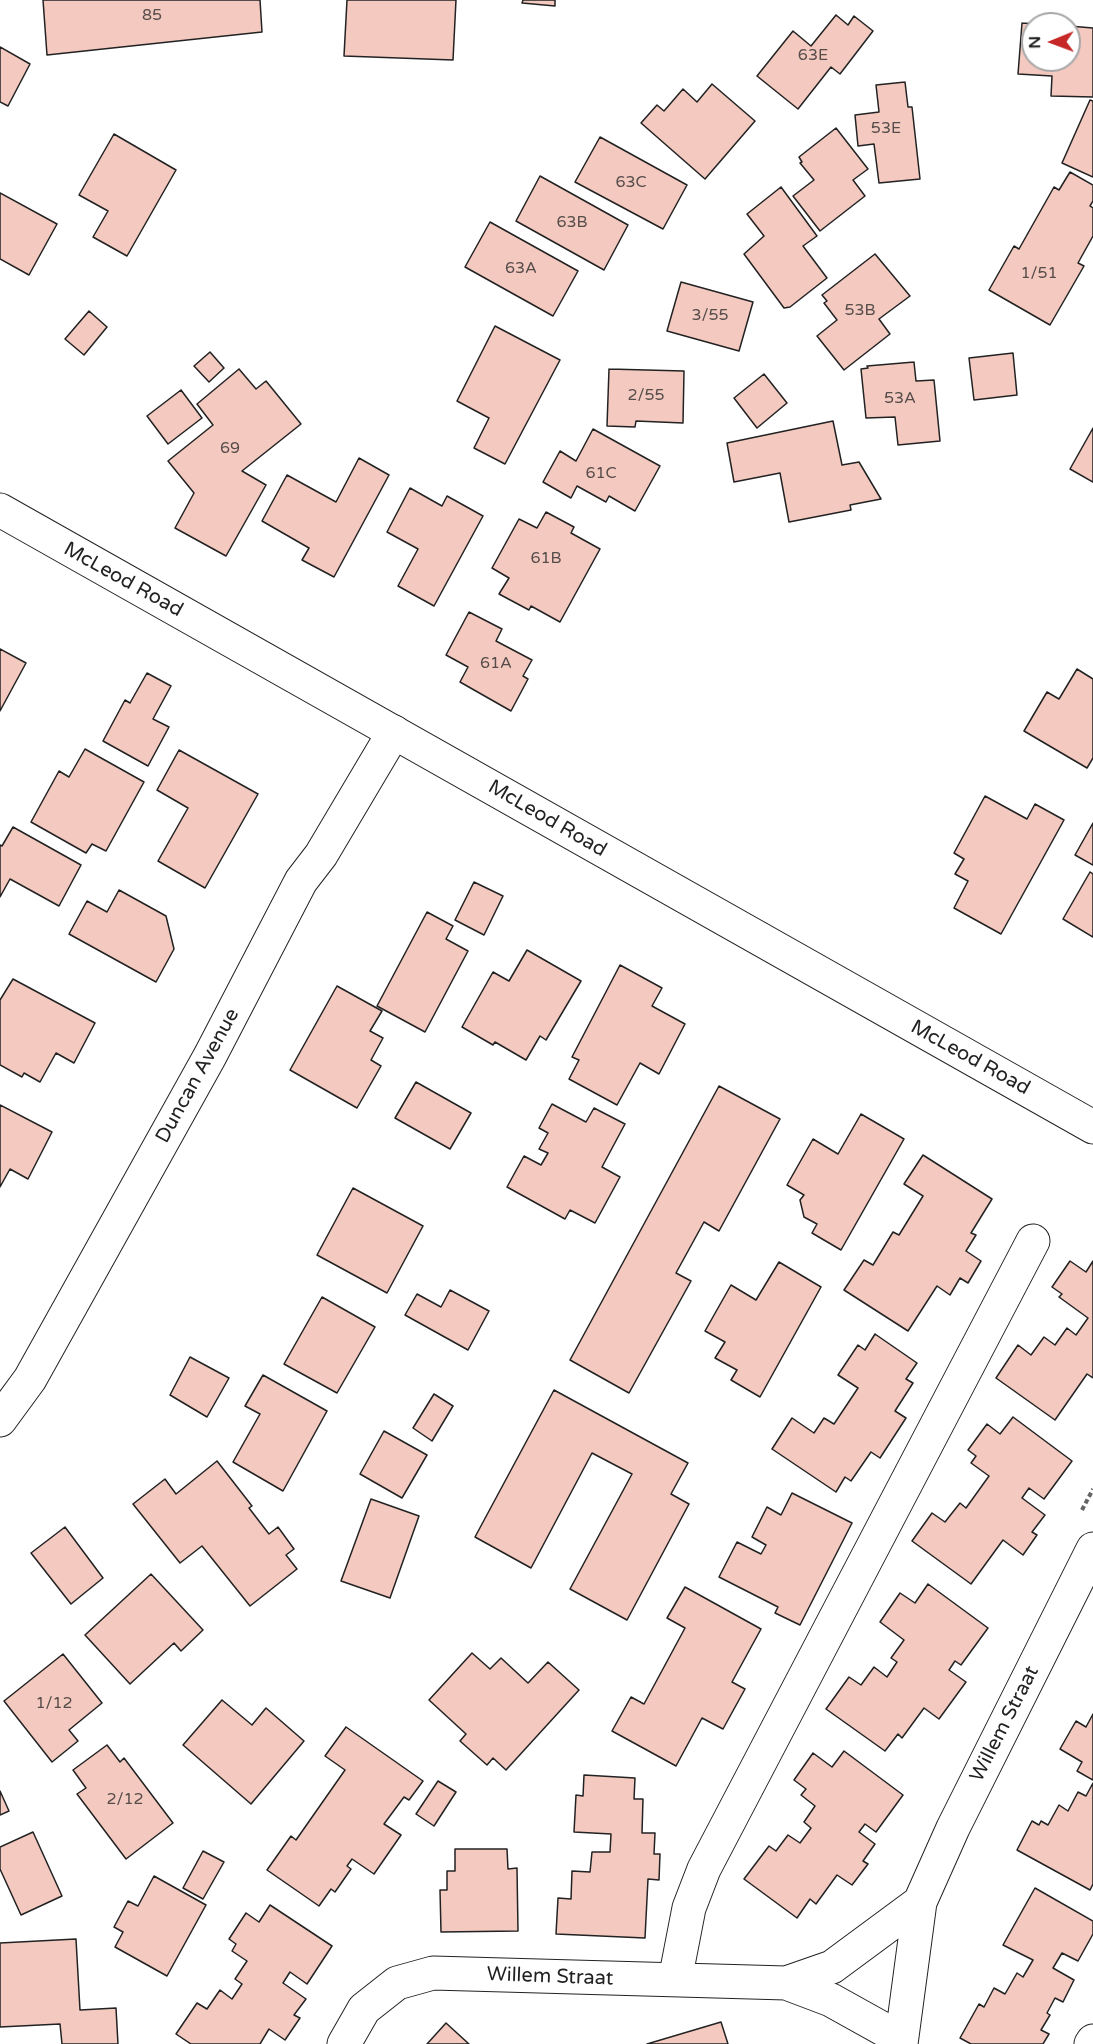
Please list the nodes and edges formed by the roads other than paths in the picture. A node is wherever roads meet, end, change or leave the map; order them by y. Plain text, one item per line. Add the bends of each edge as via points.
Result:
1 (0, 510) edge
2 (394, 732) junction
3 (1093, 1127) edge
4 (1033, 1241) dead end
5 (0, 1420) edge
6 (1093, 1549) edge
7 (920, 1902) junction
8 (675, 1980) junction
9 (786, 1983) junction
10 (901, 2042) edge
11 (344, 2044) edge

1 - 2 street, McLeod Road
2 - 3 street, McLeod Road
2 - 5 street, Duncan Avenue via 321,855 301,881 210,1056 30,1379
4 - 8 street via 704,1869 689,1908
6 - 7 street, Willem Straat via 953,1827
7 - 9 street, Willem Straat via 832,1967
7 - 10 street, Willem Straat
8 - 9 street, Willem Straat
8 - 11 street, Willem Straat via 433,1973 388,1989 364,2009
9 - 10 street, Willem Straat via 831,2000

